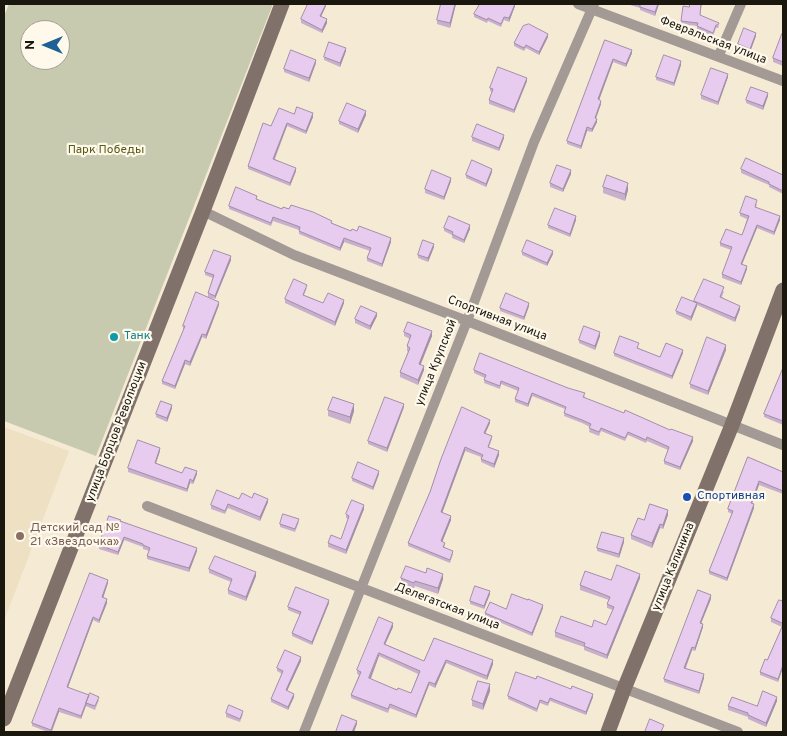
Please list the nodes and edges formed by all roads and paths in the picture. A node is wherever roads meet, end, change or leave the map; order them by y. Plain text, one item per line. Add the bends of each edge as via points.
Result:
1 (282, 4) edge
2 (578, 4) edge
3 (741, 4) edge
4 (593, 7) edge
5 (719, 55) junction
6 (783, 81) edge
7 (203, 211) junction
8 (783, 290) edge
9 (467, 321) junction
10 (732, 426) junction
11 (783, 445) edge
12 (147, 506) dead end
13 (362, 587) junction
14 (624, 689) junction
15 (4, 719) edge
16 (304, 732) edge
17 (608, 732) edge
18 (738, 732) edge

1 - 7 street, улица Борцов Революции
2 - 4 street, Февральская улица
3 - 5 street
4 - 5 street, Февральская улица
4 - 9 street, улица Крупской via 534,142
5 - 6 street, Февральская улица
7 - 9 street, Спортивная улица via 294,255
7 - 15 street, улица Борцов Революции
8 - 10 street, улица Калинина
9 - 10 street, Спортивная улица
9 - 13 street, улица Крупской
10 - 11 street, Спортивная улица
10 - 14 street, улица Калинина
12 - 13 street, Делегатская улица
13 - 14 street, Делегатская улица
13 - 16 street, улица Крупской
14 - 17 street, улица Калинина
14 - 18 street, Делегатская улица

